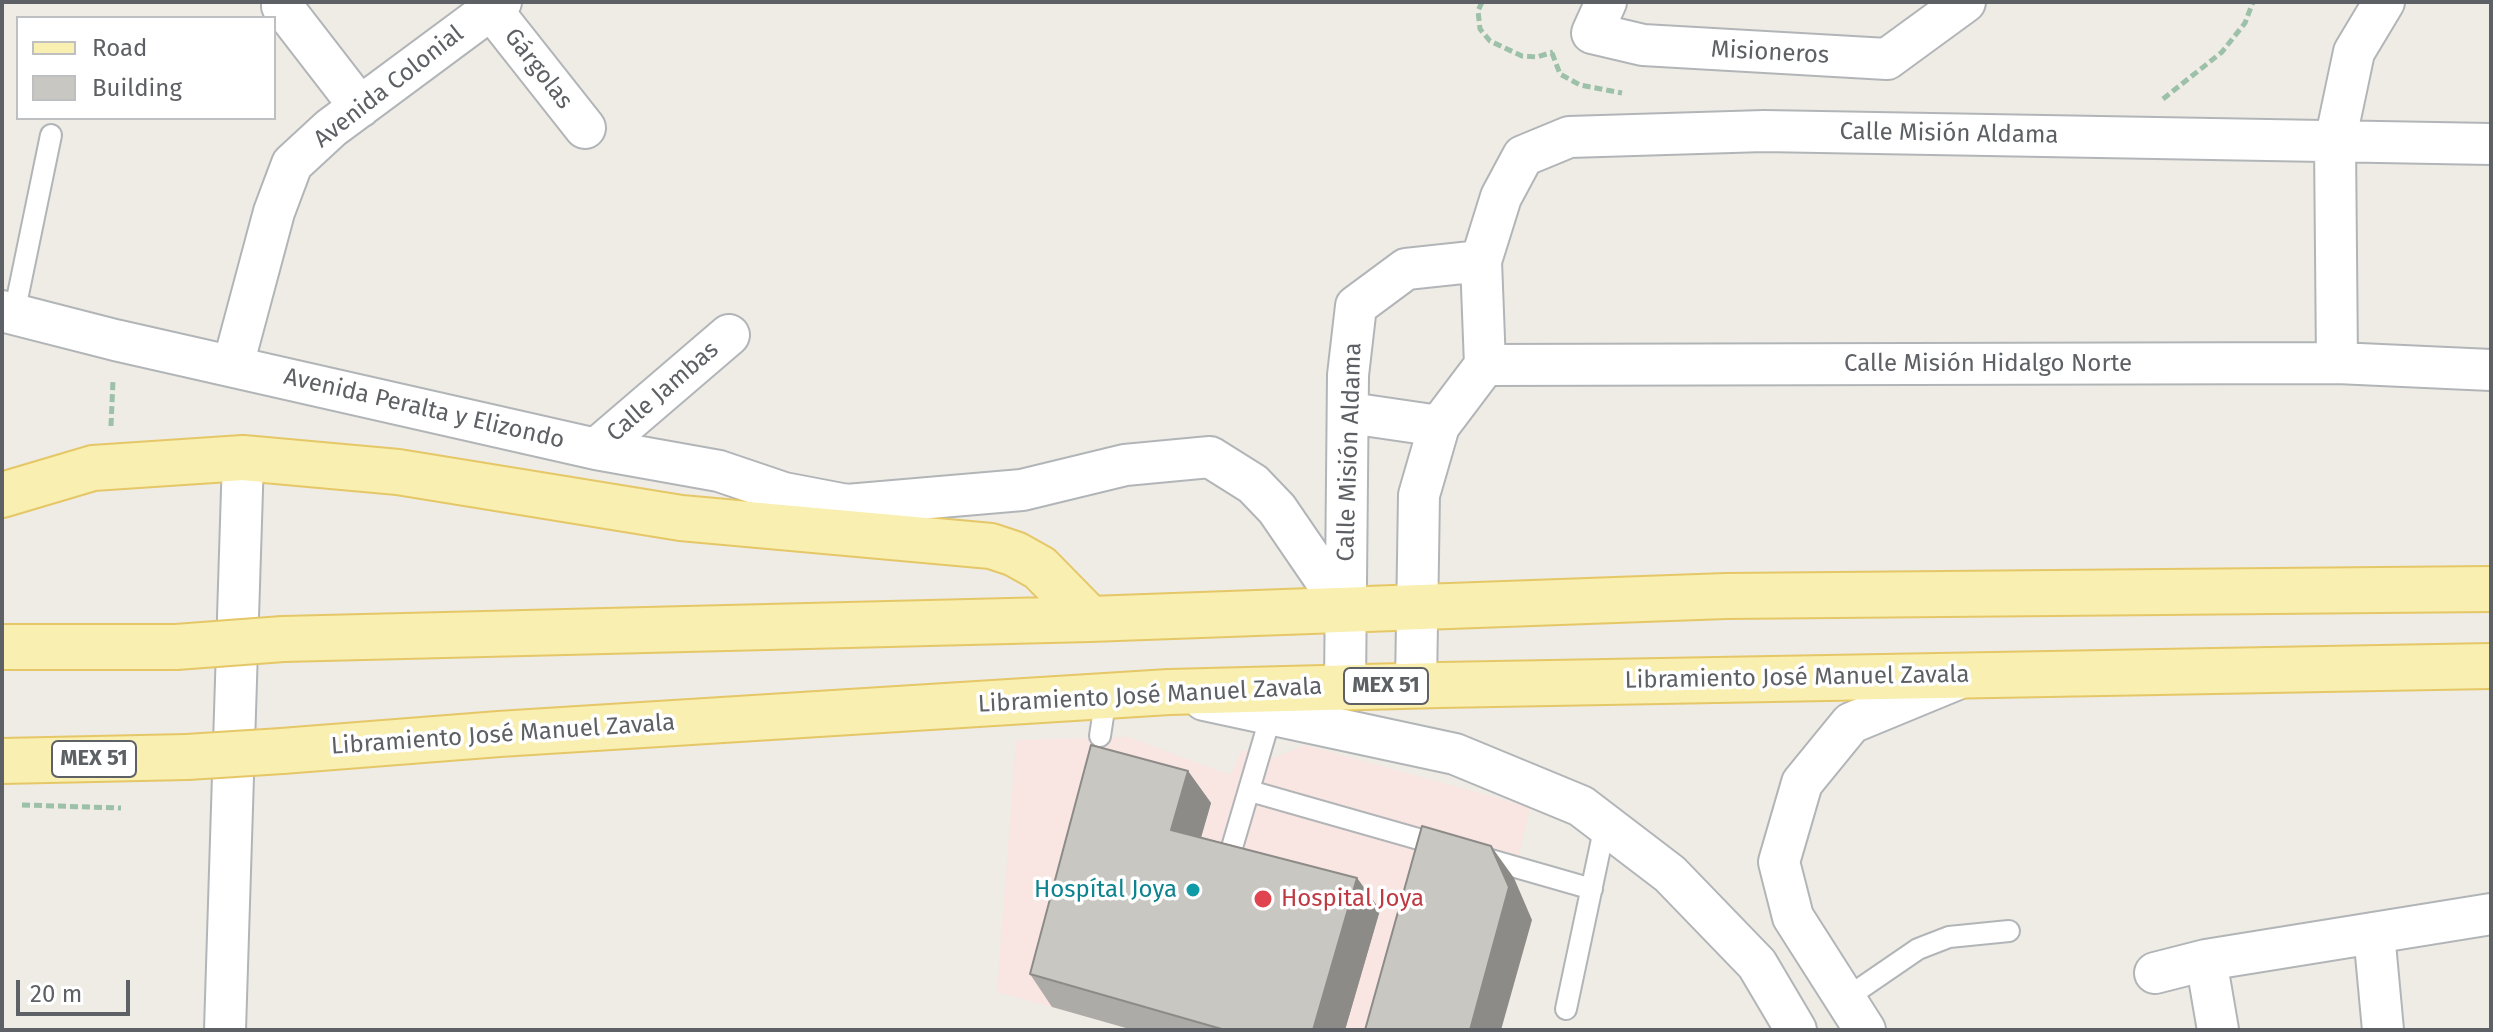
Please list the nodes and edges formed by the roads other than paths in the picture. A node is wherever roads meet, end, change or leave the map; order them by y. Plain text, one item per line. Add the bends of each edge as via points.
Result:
1 (1606, 2) edge
2 (1965, 2) edge
3 (2384, 2) edge
4 (282, 6) dead end
5 (496, 6) edge
6 (360, 107) junction
7 (585, 128) dead end
8 (51, 135) dead end
9 (2335, 142) junction
10 (2491, 144) edge
11 (1481, 261) junction
12 (8, 312) edge
13 (729, 335) dead end
14 (2337, 363) junction
15 (233, 365) junction
16 (1485, 365) junction
17 (2491, 370) edge
18 (1350, 413) junction
19 (1439, 426) junction
20 (596, 449) junction
21 (243, 458) junction
22 (2, 495) edge
23 (840, 518) junction
24 (2491, 589) edge
25 (1417, 607) junction
26 (1346, 610) junction
27 (1090, 619) junction
28 (2, 647) edge
29 (2491, 666) edge
30 (1970, 674) junction
31 (1416, 685) junction
32 (1345, 687) junction
33 (1169, 692) junction
34 (1271, 715) junction
35 (2, 761) edge
36 (1250, 791) junction
37 (1605, 825) junction
38 (1228, 861) edge
39 (1592, 889) junction
40 (2491, 914) edge
41 (2009, 931) dead end
42 (2374, 933) junction
43 (2206, 960) junction
44 (2155, 973) dead end
45 (1566, 1009) dead end
46 (1855, 1015) edge
47 (225, 1030) edge
48 (1796, 1030) edge
49 (2218, 1030) edge
50 (2383, 1030) edge

1 - 2 street, Misioneros via 1592,33 1643,45 1887,59
3 - 9 street via 2354,52
4 - 6 street
5 - 6 street, Avenida Colonial
5 - 7 street, Gárgolas
6 - 15 street, Avenida Colonial via 292,164
8 - 12 lane
9 - 10 street, Calle Misión Aldama
9 - 11 street, Calle Misión Aldama via 1764,131 1569,137 1523,156 1501,197
9 - 14 street
11 - 16 street, Calle Misión Aldama
11 - 18 street, Calle Misión Aldama via 1406,269 1356,306 1348,375
12 - 15 street, Avenida Peralta y Elizondo
13 - 20 street, Calle Jambas
14 - 16 street, Calle Misión Hidalgo Norte
14 - 17 street, Calle Misión Hidalgo Norte
15 - 20 street, Avenida Peralta y Elizondo
16 - 19 street
18 - 19 street
18 - 26 street, Calle Misión Aldama
19 - 25 street via 1419,495
20 - 23 street, Avenida Peralta y Elizondo via 719,471
21 - 22 main road via 93,468
21 - 23 main road via 398,472 681,518
21 - 47 street
23 - 26 street, Avenida Peralta y Elizondo via 1022,490 1125,465 1210,457 1253,484 1277,509
23 - 27 main road via 1015,554 1040,568
24 - 25 main road via 1726,596
25 - 26 main road
25 - 31 street
26 - 27 main road
26 - 32 street, Calle Misión Aldama
27 - 28 main road, bridge via 283,639 176,647
29 - 30 main road, Libramiento José Manuel Zavala / MEX 51
30 - 31 main road, Libramiento José Manuel Zavala / MEX 51
30 - 46 street via 1851,723 1802,783 1779,862 1793,917
31 - 32 main road, Libramiento José Manuel Zavala / MEX 51
32 - 33 main road, Libramiento José Manuel Zavala / MEX 51
33 - 34 street
33 - 35 main road, Libramiento José Manuel Zavala / MEX 51, bridge via 1103,716 499,734 187,757
34 - 36 lane
34 - 37 street via 1455,754 1581,806
36 - 38 lane
36 - 39 lane
37 - 39 lane
37 - 48 street via 1670,874 1757,964
39 - 45 lane
40 - 42 street
41 - 46 lane via 1949,937 1918,949
42 - 43 street
42 - 50 street
43 - 44 street
43 - 49 street

